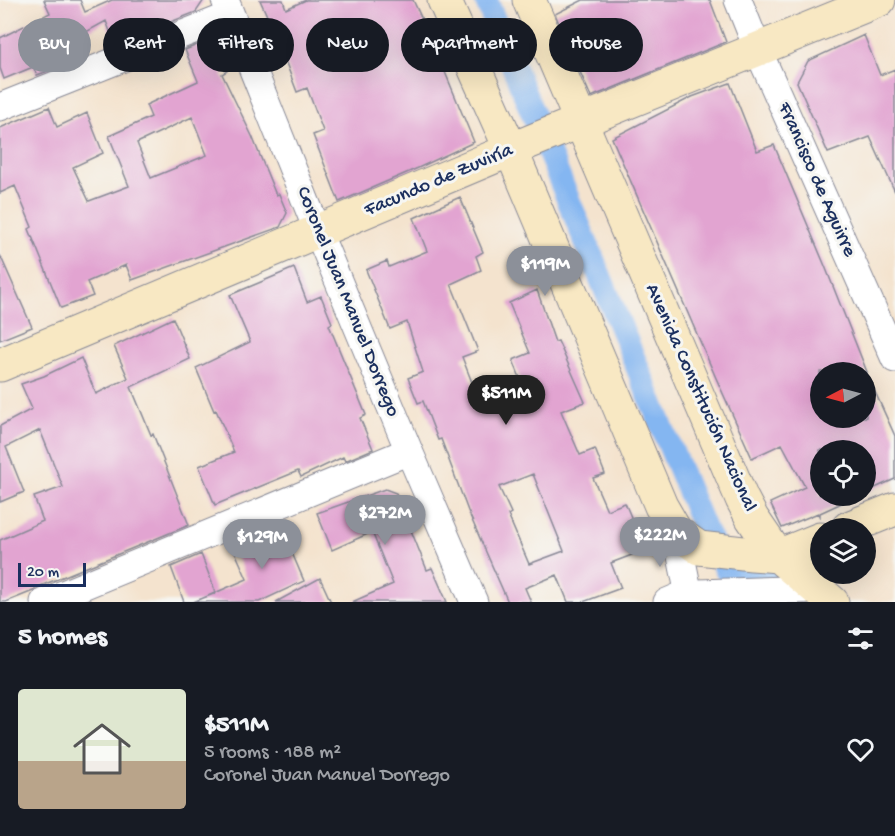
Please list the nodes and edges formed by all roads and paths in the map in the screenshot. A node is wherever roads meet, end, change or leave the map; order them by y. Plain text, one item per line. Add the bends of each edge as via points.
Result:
1 (444, 0) edge
2 (529, 0) edge
3 (738, 0) edge
4 (879, 0) edge
5 (228, 7) edge
6 (758, 50) junction
7 (0, 107) edge
8 (572, 125) junction
9 (519, 147) junction
10 (318, 232) junction
11 (895, 359) edge
12 (0, 365) edge
13 (409, 452) junction
14 (895, 509) edge
15 (873, 518) edge
16 (688, 540) junction
17 (810, 542) edge
18 (765, 555) junction
19 (825, 596) edge
20 (678, 599) edge
21 (44, 602) edge
22 (474, 602) edge

1 - 9 main road
2 - 8 main road, Avenida Constitución Nacional
3 - 6 street, Francisco de Aguirre
4 - 6 main road, Facundo de Zuviría
5 - 7 street
5 - 10 street, Coronel Juan Manuel Dorrego
6 - 8 main road, Facundo de Zuviría
6 - 11 street, Francisco de Aguirre
8 - 9 main road, Facundo de Zuviría
8 - 18 main road, Avenida Constitución Nacional via 752,518
9 - 10 main road, Facundo de Zuviría
9 - 16 main road via 661,506
10 - 12 main road, Facundo de Zuviría
10 - 13 street, Coronel Juan Manuel Dorrego
13 - 21 street
13 - 22 street, Coronel Juan Manuel Dorrego
14 - 15 main road
16 - 18 main road
16 - 20 street
17 - 18 main road
18 - 19 main road, Avenida Constitución Nacional
19 - 20 street via 699,593

